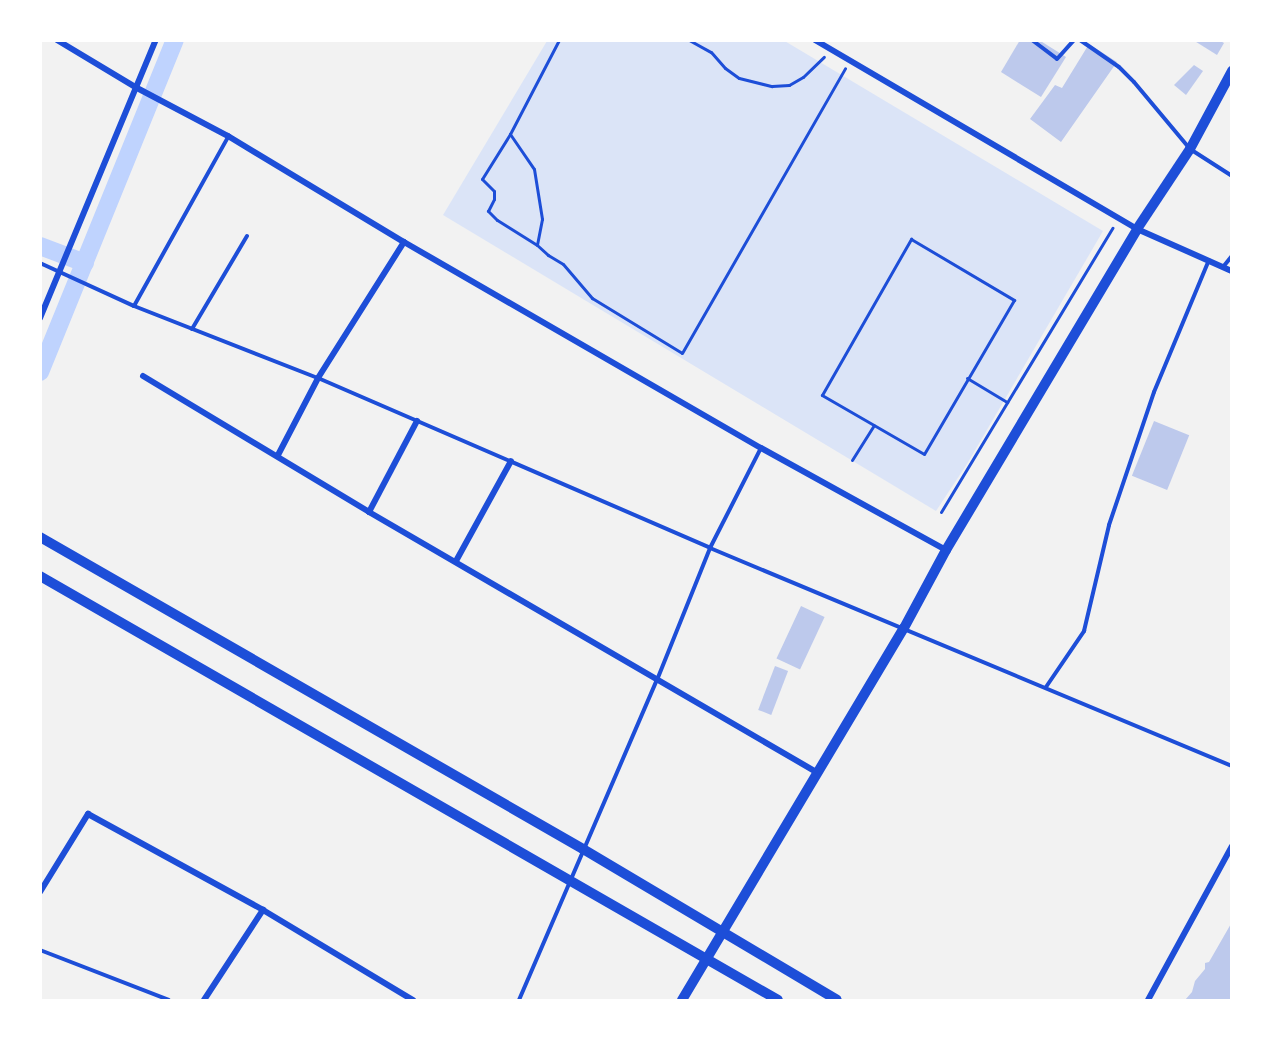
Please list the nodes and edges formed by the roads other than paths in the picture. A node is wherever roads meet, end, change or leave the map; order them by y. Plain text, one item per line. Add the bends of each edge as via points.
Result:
1 (57, 40) edge
2 (156, 40) edge
3 (1032, 40) edge
4 (1074, 40) edge
5 (1080, 40) edge
6 (817, 41) edge
7 (1232, 71) edge
8 (137, 88) junction
9 (228, 136) junction
10 (1190, 149) junction
11 (1232, 176) edge
12 (1137, 229) junction
13 (247, 236) dead end
14 (404, 242) junction
15 (1232, 256) edge
16 (1209, 259) junction
17 (40, 262) edge
18 (1223, 267) junction
19 (61, 270) junction
20 (1232, 271) edge
21 (134, 306) junction
22 (40, 318) edge
23 (192, 329) junction
24 (143, 376) dead end
25 (318, 378) junction
26 (417, 421) junction
27 (761, 448) junction
28 (278, 455) junction
29 (511, 461) junction
30 (369, 512) junction
31 (40, 537) edge
32 (710, 548) junction
33 (946, 550) junction
34 (456, 561) junction
35 (40, 576) edge
36 (904, 628) junction
37 (657, 680) junction
38 (1046, 687) junction
39 (1232, 766) edge
40 (818, 773) junction
41 (1232, 846) edge
42 (583, 849) junction
43 (569, 883) junction
44 (40, 892) edge
45 (263, 910) junction
46 (722, 932) junction
47 (40, 950) edge
48 (706, 957) junction
49 (169, 1000) edge
50 (204, 1000) edge
51 (414, 1000) edge
52 (519, 1000) edge
53 (682, 1000) edge
54 (778, 1000) edge
55 (837, 1000) edge
56 (1148, 1000) edge

1 - 8 street
2 - 8 street
3 - 4 lane via 1057,59
5 - 10 lane via 1134,82
6 - 12 street
7 - 10 street
8 - 9 street
8 - 19 street
9 - 14 street
9 - 21 lane
10 - 11 lane
10 - 12 street
12 - 16 street
12 - 33 street
13 - 23 lane
14 - 25 street
14 - 27 street
15 - 18 lane
16 - 18 street
16 - 38 lane via 1154,392 1109,525 1084,631
17 - 19 lane
18 - 20 street
19 - 21 lane
19 - 22 street
21 - 23 lane
23 - 25 lane
24 - 28 street
25 - 26 lane
25 - 28 street
26 - 29 lane
26 - 30 street
27 - 32 lane
27 - 33 street
28 - 30 street
29 - 32 lane
29 - 34 street
30 - 34 street
31 - 42 street
32 - 36 lane
32 - 37 lane
33 - 36 street
34 - 37 street
35 - 43 street
36 - 38 lane
36 - 40 street
37 - 40 street
37 - 42 lane
38 - 39 lane
40 - 46 street
41 - 56 street
42 - 43 lane
42 - 46 street
43 - 48 street
43 - 52 lane
44 - 45 street via 88,814
45 - 50 street
45 - 51 street
46 - 48 street
46 - 55 street
47 - 49 lane
48 - 53 street
48 - 54 street

